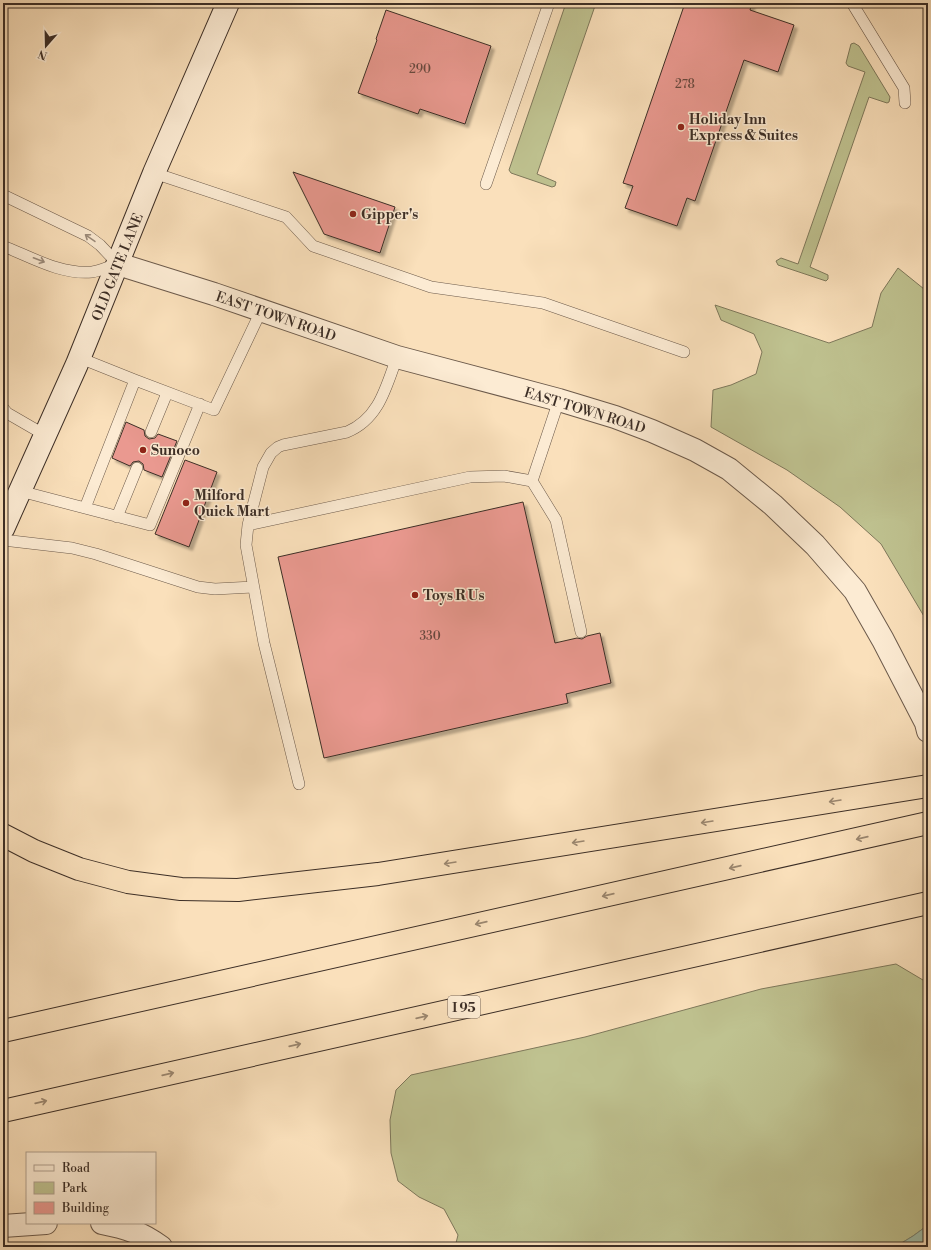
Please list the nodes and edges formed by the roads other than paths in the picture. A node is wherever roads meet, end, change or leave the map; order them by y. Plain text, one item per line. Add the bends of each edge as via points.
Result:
1 (228, 3) edge
2 (549, 3) edge
3 (852, 3) edge
4 (905, 103) dead end
5 (154, 173) junction
6 (486, 184) dead end
7 (3, 195) edge
8 (3, 246) edge
9 (118, 264) junction
10 (262, 311) junction
11 (684, 352) dead end
12 (397, 357) junction
13 (80, 358) junction
14 (135, 380) junction
15 (167, 393) junction
16 (559, 400) junction
17 (200, 404) junction
18 (3, 408) edge
19 (151, 432) dead end
20 (45, 435) junction
21 (137, 468) dead end
22 (532, 480) junction
23 (20, 491) junction
24 (85, 508) junction
25 (117, 517) junction
26 (248, 525) junction
27 (3, 529) edge
28 (3, 540) edge
29 (253, 587) junction
30 (581, 632) dead end
31 (928, 731) edge
32 (299, 784) dead end
33 (928, 786) edge
34 (928, 823) edge
35 (3, 835) edge
36 (926, 904) edge
37 (3, 1031) edge
38 (3, 1111) edge
39 (32, 1224) edge
40 (106, 1224) edge
41 (3, 1226) edge
42 (161, 1247) edge

1 - 5 street, OLD GATE LANE
2 - 6 lane
3 - 4 lane via 904,88
5 - 9 street, OLD GATE LANE
5 - 11 lane via 286,216 312,246 424,285 543,303
9 -> 7 lane via 88,236
8 -> 9 lane via 60,269 76,272 93,272
9 - 10 street, EAST TOWN ROAD
9 - 13 street, OLD GATE LANE
10 - 12 street, EAST TOWN ROAD
10 - 17 lane via 214,410
12 - 16 street, EAST TOWN ROAD
12 - 26 lane via 384,396 364,423 347,432 278,447 271,453 263,467
13 - 14 lane
13 - 20 street, OLD GATE LANE
14 - 15 lane
14 - 24 lane
15 - 17 lane
15 - 19 lane
16 - 22 lane
16 - 31 street, EAST TOWN ROAD via 616,417 695,450 729,469 773,505 815,545 855,592 883,640
17 - 25 lane via 150,525
18 - 20 lane via 7,413
20 - 23 street, OLD GATE LANE
21 - 25 lane
22 - 26 lane via 504,476 470,477
22 - 30 lane via 556,520
23 - 24 lane
23 - 27 street, OLD GATE LANE
24 - 25 lane
26 - 29 lane via 246,545
28 - 29 lane via 72,548 198,587
29 - 32 lane via 264,643
33 -> 35 highway via 378,874 238,890 182,889 128,882 79,868 34,851
34 -> 37 highway
38 -> 36 highway, I 95
39 - 41 street
40 - 42 street via 128,1229

